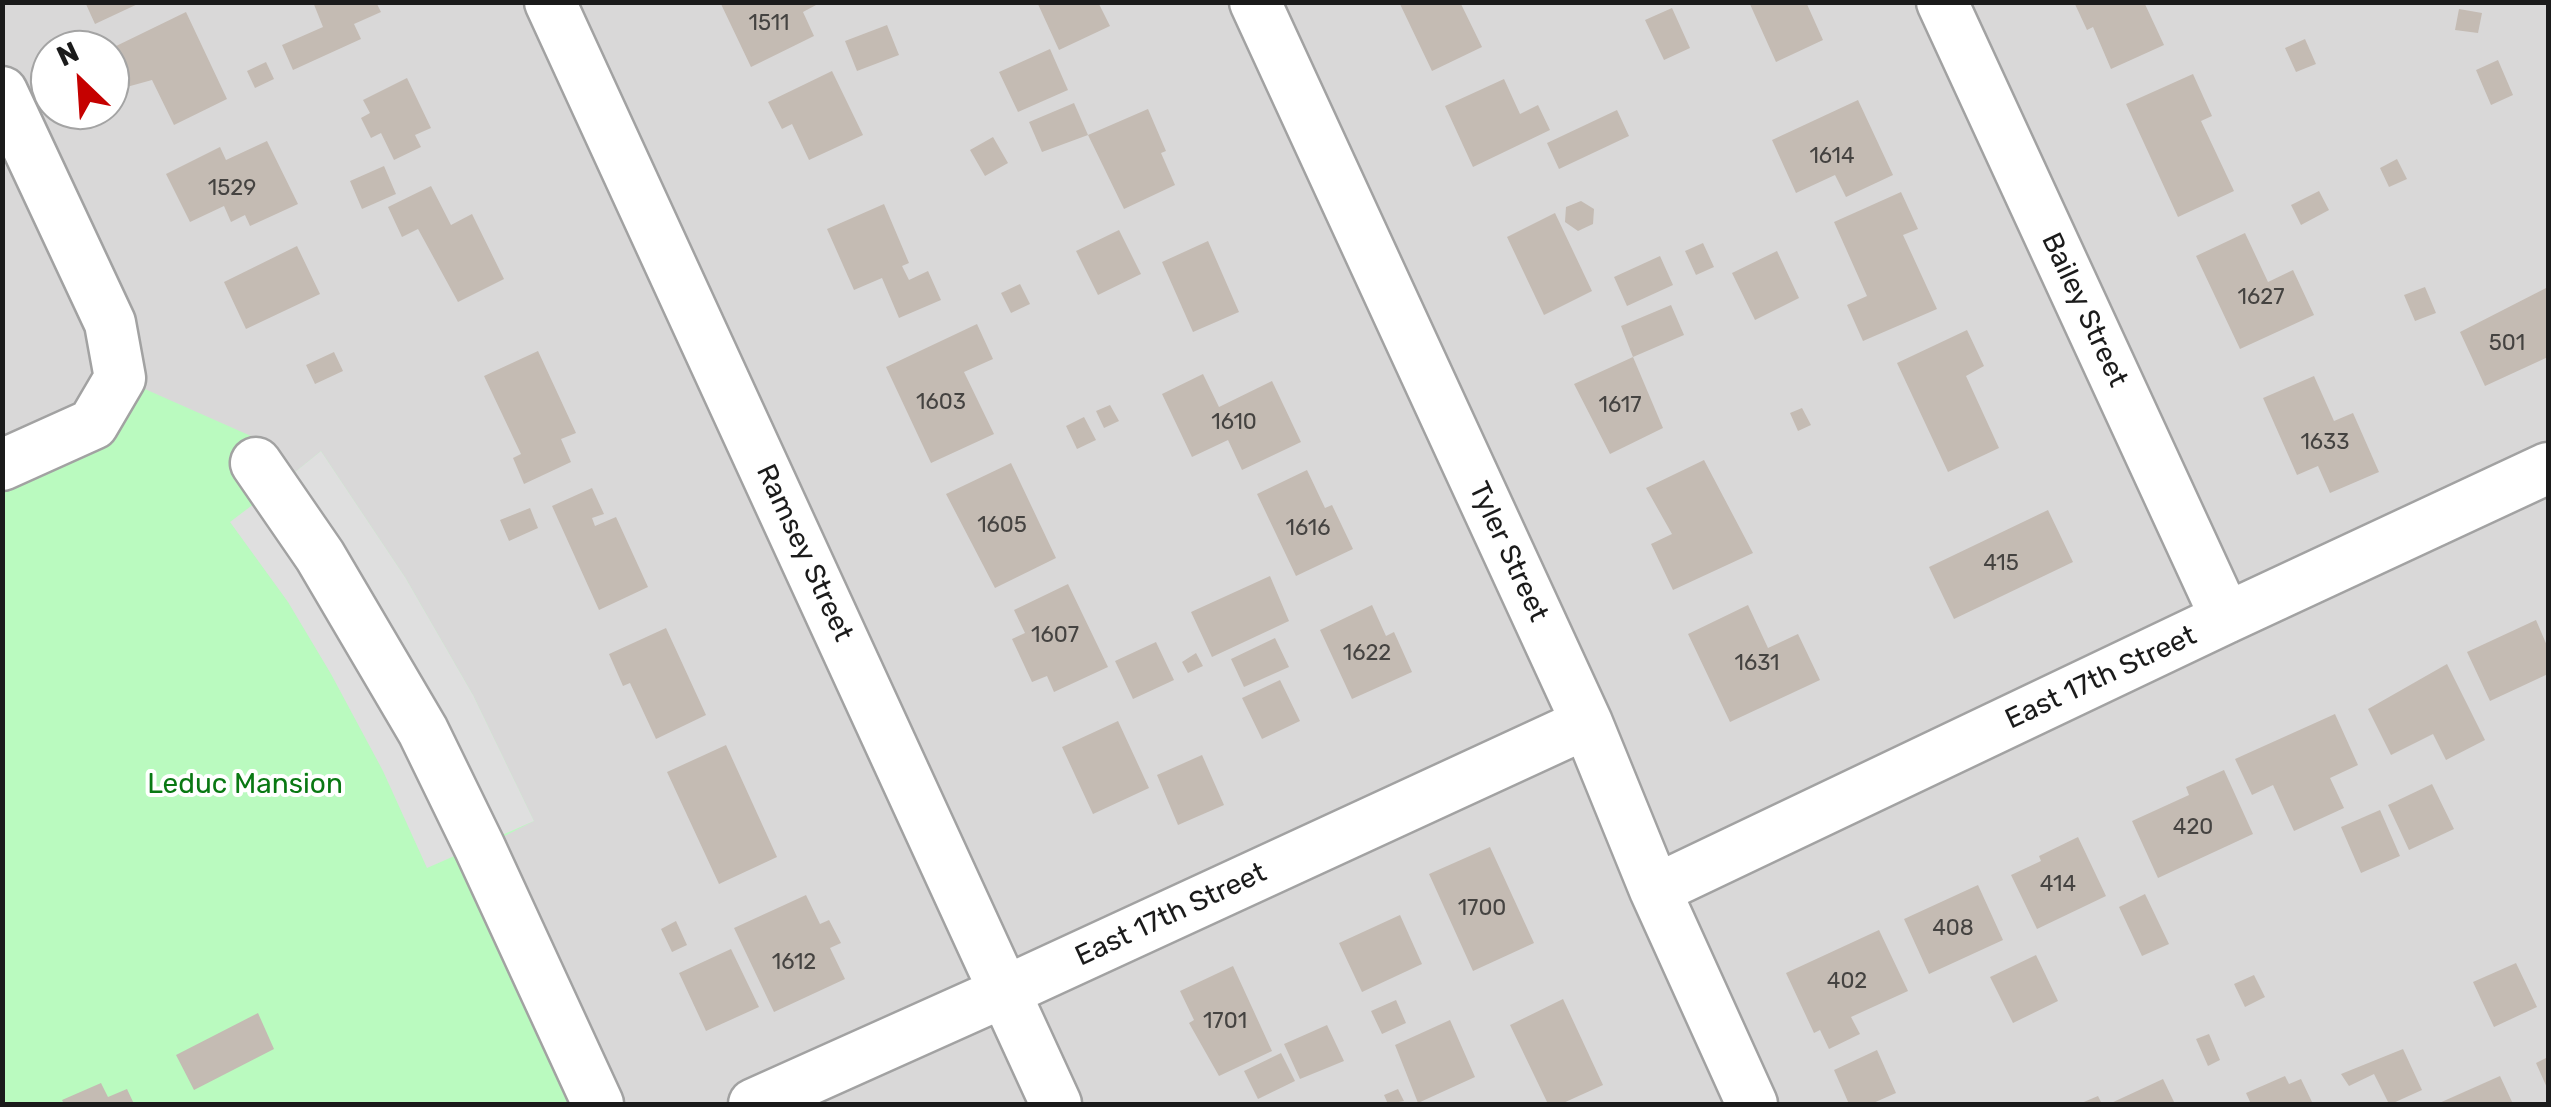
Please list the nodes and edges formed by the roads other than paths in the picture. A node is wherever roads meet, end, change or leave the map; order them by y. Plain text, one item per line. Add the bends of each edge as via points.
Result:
1 (550, 2) edge
2 (1255, 2) edge
3 (1942, 2) edge
4 (2, 92) edge
5 (256, 463) dead end
6 (2, 465) edge
7 (2548, 468) edge
8 (2226, 618) junction
9 (1586, 723) junction
10 (1655, 890) junction
11 (1006, 992) junction
12 (598, 1104) edge
13 (754, 1104) edge
14 (1056, 1104) edge
15 (1752, 1104) edge

1 - 11 street, Ramsey Street
2 - 9 street, Tyler Street
3 - 8 street, Bailey Street
4 - 6 street via 110,323 120,378 92,424
5 - 12 street via 320,556 423,731
7 - 8 street, East 17th Street
8 - 10 street, East 17th Street
9 - 10 street, Tyler Street
9 - 11 street, East 17th Street
10 - 15 street, Tyler Street
11 - 13 street, East 17th Street
11 - 14 street, Ramsey Street

